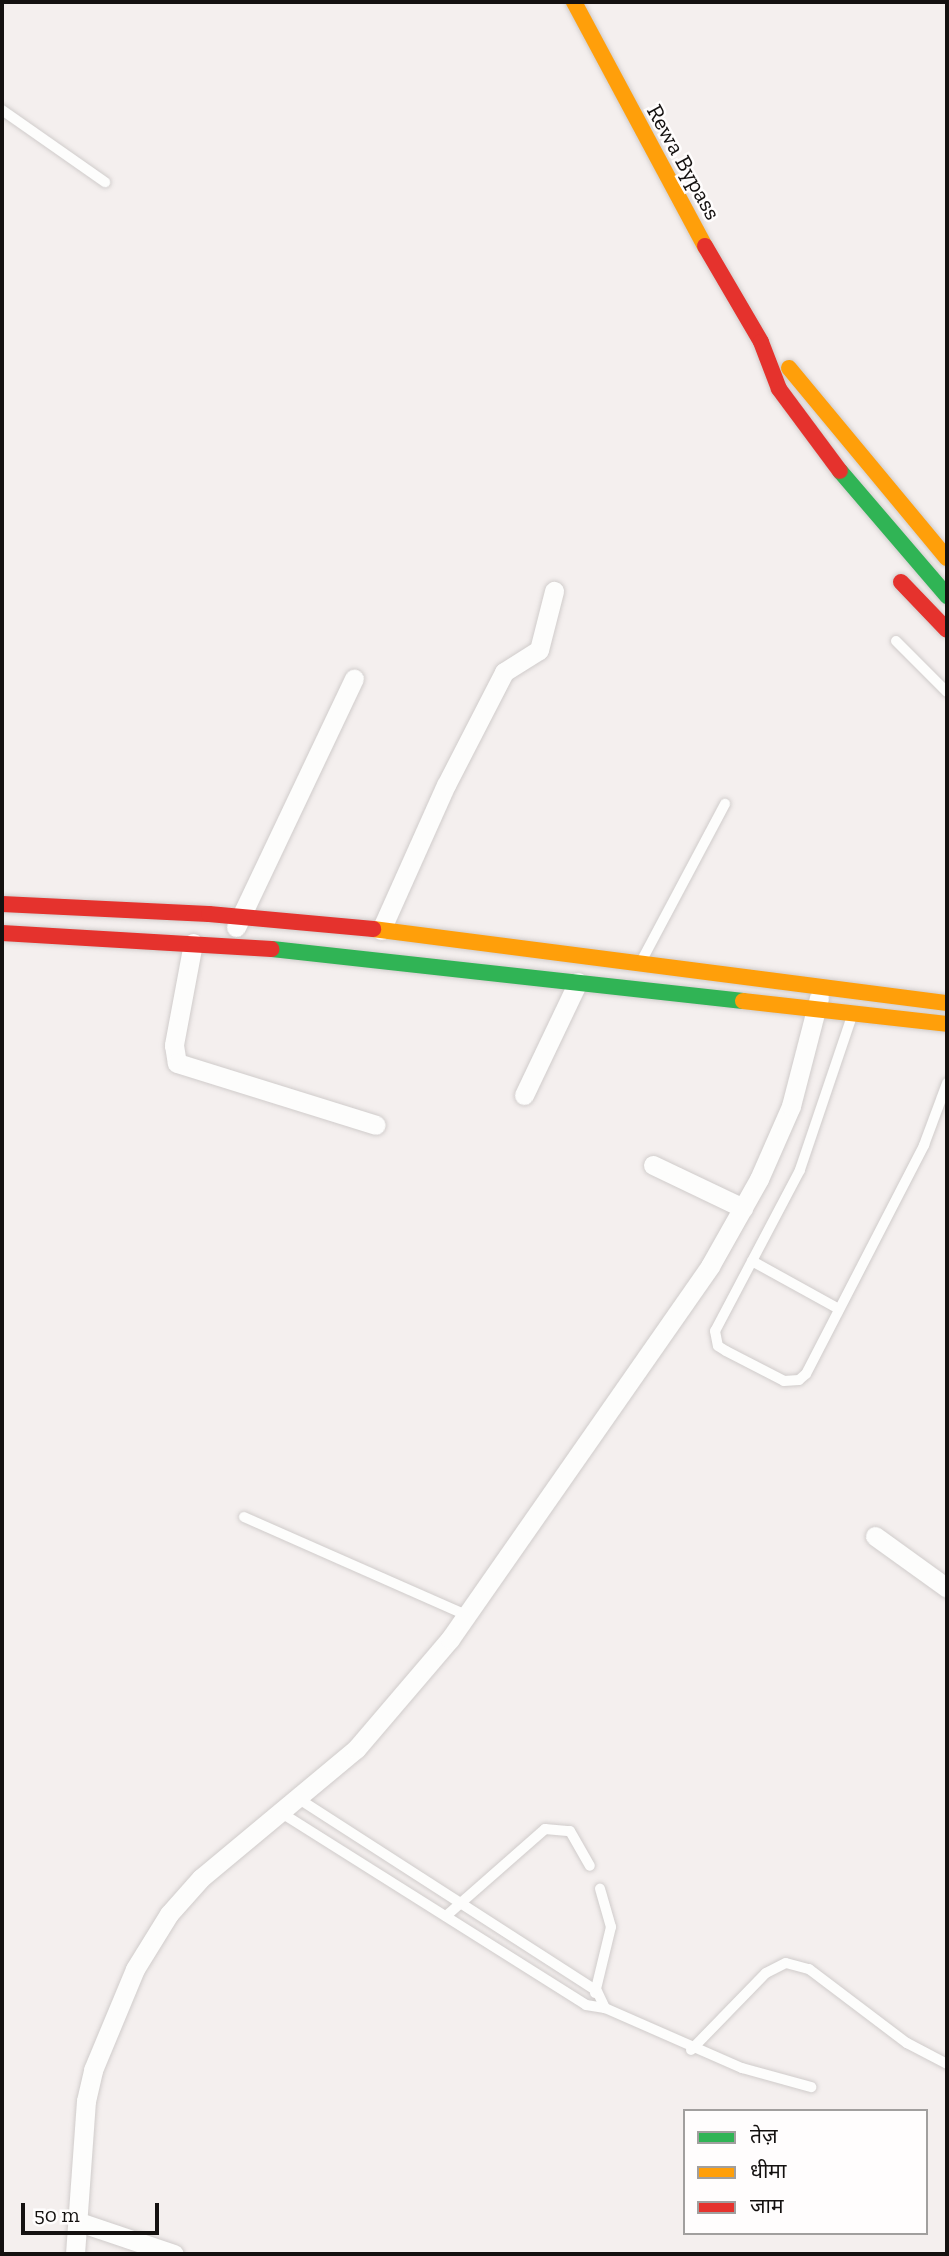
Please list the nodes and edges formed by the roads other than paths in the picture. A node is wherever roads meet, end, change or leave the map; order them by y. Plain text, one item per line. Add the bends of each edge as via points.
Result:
1 (574, 2) edge
2 (2, 110) edge
3 (105, 182) dead end
4 (761, 342) junction
5 (779, 389) junction
6 (818, 403) junction
7 (789, 434) dead end
8 (877, 446) dead end
9 (947, 558) edge
10 (888, 566) dead end
11 (554, 591) dead end
12 (947, 596) edge
13 (947, 630) edge
14 (895, 641) dead end
15 (354, 679) dead end
16 (947, 692) edge
17 (725, 804) dead end
18 (2, 904) edge
19 (238, 918) junction
20 (381, 930) junction
21 (2, 933) edge
22 (193, 943) junction
23 (233, 945) junction
24 (640, 964) junction
25 (578, 982) junction
26 (823, 984) junction
27 (947, 1003) edge
28 (817, 1007) junction
29 (853, 1012) junction
30 (947, 1024) edge
31 (947, 1083) edge
32 (524, 1095) dead end
33 (376, 1125) dead end
34 (653, 1165) dead end
35 (743, 1208) junction
36 (752, 1261) junction
37 (839, 1309) junction
38 (244, 1517) dead end
39 (876, 1536) dead end
40 (947, 1588) edge
41 (466, 1615) junction
42 (299, 1799) junction
43 (280, 1812) junction
44 (590, 1866) dead end
45 (600, 1889) dead end
46 (457, 1904) junction
47 (446, 1916) junction
48 (597, 1991) junction
49 (586, 2006) junction
50 (605, 2008) junction
51 (691, 2050) junction
52 (947, 2064) edge
53 (811, 2087) dead end
54 (79, 2222) junction
55 (75, 2254) edge
56 (174, 2254) edge

1 - 4 main road, Rewa Bypass via 665,178
2 - 3 lane
4 - 5 main road, Rewa Bypass
4 - 6 main road, Rewa Bypass via 800,377
5 - 7 main road
5 - 12 main road, Rewa Bypass via 860,498
6 - 8 main road
6 - 9 main road, Rewa Bypass
10 - 13 main road
11 - 20 street via 539,650 504,672 446,785
14 - 16 lane
15 - 19 street
17 - 24 lane
18 - 19 main road
19 - 20 main road
19 - 23 street
20 - 24 main road
21 - 22 main road
22 - 23 main road
22 - 33 street via 174,1045 177,1063
23 - 25 main road
24 - 26 main road
25 - 28 main road
25 - 32 street
26 - 27 main road
26 - 28 street
28 - 29 main road
28 - 35 street via 791,1106
29 - 30 main road
29 - 36 lane via 800,1170
31 - 37 lane via 924,1146
34 - 35 street
35 - 41 street via 710,1266
36 - 37 lane
36 - 37 lane via 718,1324 715,1339 760,1370 784,1381 799,1380
38 - 41 lane
39 - 40 street
41 - 42 street via 356,1749
42 - 43 street
42 - 46 lane
43 - 47 lane
43 - 54 street via 201,1878 169,1914 135,1969 93,2070 86,2101
44 - 46 lane via 570,1831 545,1829
45 - 48 lane via 611,1927
46 - 47 lane
46 - 48 lane
47 - 49 lane
48 - 49 lane
48 - 50 lane
49 - 50 lane
50 - 51 lane
51 - 52 lane via 766,1973 786,1963 809,1969 907,2043
51 - 53 lane
54 - 55 street
54 - 56 street

